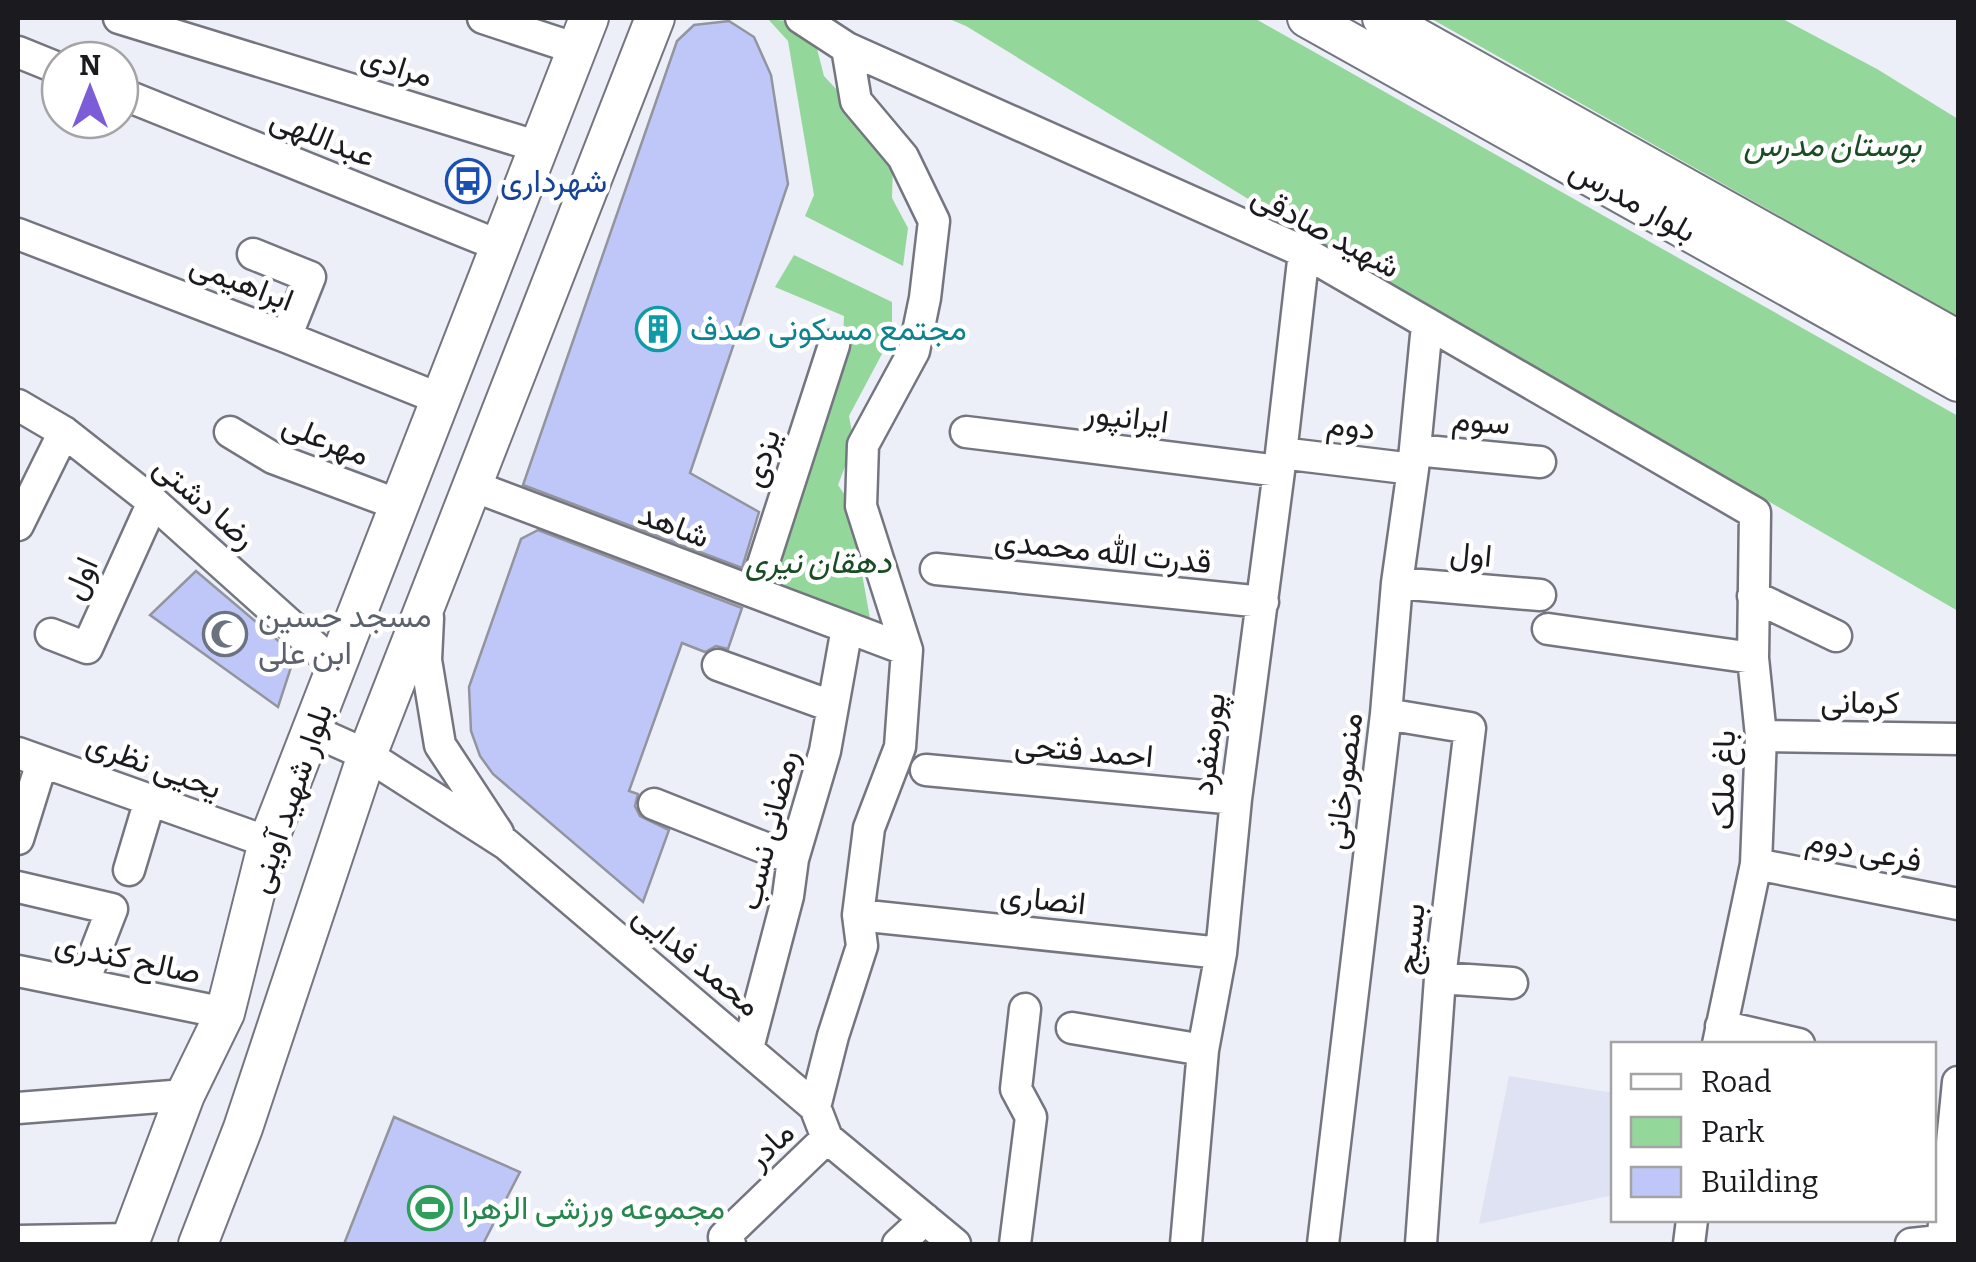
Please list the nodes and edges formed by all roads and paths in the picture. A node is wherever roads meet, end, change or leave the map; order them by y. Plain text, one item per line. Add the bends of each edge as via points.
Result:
1 (119, 18) edge
2 (483, 18) edge
3 (655, 18) edge
4 (801, 18) edge
5 (1308, 18) edge
6 (1382, 18) edge
7 (583, 33) edge
8 (846, 48) junction
9 (140, 101) edge
10 (539, 146) junction
11 (18, 234) edge
12 (500, 246) junction
13 (1304, 252) junction
14 (253, 254) dead end
15 (1427, 325) junction
16 (286, 337) junction
17 (1958, 340) edge
18 (834, 344) dead end
19 (1958, 382) edge
20 (440, 399) junction
21 (18, 406) edge
22 (64, 432) junction
23 (230, 432) dead end
24 (966, 432) dead end
25 (1414, 459) junction
26 (1280, 462) junction
27 (1540, 462) dead end
28 (473, 486) junction
29 (153, 502) junction
30 (399, 505) junction
31 (1755, 512) joint
32 (18, 526) edge
33 (936, 569) dead end
34 (1397, 583) junction
35 (754, 592) junction
36 (430, 595) junction
37 (1540, 595) dead end
38 (1753, 596) junction
39 (1262, 602) junction
40 (847, 628) junction
41 (1548, 629) dead end
42 (51, 634) dead end
43 (1836, 636) dead end
44 (907, 650) junction
45 (1752, 658) junction
46 (718, 665) dead end
47 (336, 666) junction
48 (832, 706) junction
49 (1386, 714) junction
50 (312, 730) junction
51 (1761, 736) junction
52 (1958, 739) edge
53 (368, 755) junction
54 (30, 758) edge
55 (926, 770) dead end
56 (1236, 799) junction
57 (150, 800) junction
58 (654, 804) dead end
59 (18, 839) edge
60 (268, 842) junction
61 (506, 844) junction
62 (793, 858) junction
63 (1756, 864) junction
64 (129, 870) dead end
65 (18, 887) edge
66 (1958, 904) edge
67 (858, 916) junction
68 (1221, 953) junction
69 (18, 971) edge
70 (1440, 978) junction
71 (1512, 982) dead end
72 (83, 984) junction
73 (1025, 1008) dead end
74 (225, 1014) junction
75 (1072, 1028) dead end
76 (1720, 1035) edge
77 (1781, 1042) edge
78 (748, 1048) junction
79 (1203, 1050) junction
80 (1958, 1082) edge
81 (185, 1095) junction
82 (816, 1107) junction
83 (18, 1108) edge
84 (243, 1128) junction
85 (828, 1138) junction
86 (925, 1219) junction
87 (18, 1241) edge
88 (130, 1242) edge
89 (1948, 1242) edge
90 (198, 1244) edge
91 (222, 1244) edge
92 (730, 1244) edge
93 (898, 1244) edge
94 (955, 1244) edge
95 (1015, 1244) edge
96 (1186, 1244) edge
97 (1322, 1244) edge
98 (1420, 1244) edge
99 (1911, 1244) edge

1 - 10 street, مرادی
2 - 7 street
3 - 28 main road, بلوار شهید آوینی
4 - 8 street, شهید صادقی
5 - 19 main road, بلوار مدرس
6 - 17 main road, بلوار مدرس
7 - 10 main road, بلوار شهید آوینی
8 - 13 street, شهید صادقی
8 - 44 street via 856,101 903,157 934,220 914,351 864,445 861,506
9 - 12 street, عبداللهی
10 - 12 main road, بلوار شهید آوینی
11 - 16 street, ابراهیمی
12 - 20 main road, بلوار شهید آوینی
13 - 15 street, شهید صادقی
13 - 26 street, پورمنفرد
14 - 16 street via 310,277
15 - 25 street, منصورخانی
15 - 31 street, شهید صادقی
16 - 20 street, ابراهیمی
18 - 35 street, یزدی
20 - 30 main road, بلوار شهید آوینی
21 - 22 street, رضا دشتی
22 - 29 street, رضا دشتی
22 - 32 street
23 - 30 street, مهرعلی via 272,458
24 - 26 street, ایرانپور
25 - 26 street, دوم
25 - 27 street, سوم
25 - 34 street, منصورخانی
26 - 39 street, پورمنفرد
28 - 35 street, شاهد
28 - 36 main road, بلوار شهید آوینی
29 - 42 street, اول via 87,648
29 - 47 street, رضا دشتی
30 - 47 main road, بلوار شهید آوینی
31 - 38 street, باغ ملک
33 - 39 street, قدرت الله محمدی
34 - 37 street, اول
34 - 49 street, منصورخانی
35 - 40 street, شاهد
36 - 53 main road, بلوار شهید آوینی
36 - 61 street via 426,660 440,745
38 - 43 street
38 - 45 street, باغ ملک
39 - 56 street, پورمنفرد
40 - 44 street, شاهد
40 - 48 street, رمضانی نسب
41 - 45 street
44 - 67 street via 900,747 868,828
45 - 51 street, باغ ملک
46 - 48 street
47 - 50 main road, بلوار شهید آوینی
48 - 62 street, رمضانی نسب
49 - 70 street, بسیج via 1470,728
49 - 97 street, منصورخانی
50 - 53 street, محمد فدایی
50 - 60 main road, بلوار شهید آوینی
51 - 52 street, کرمانی
51 - 63 street, باغ ملک
53 - 61 street, محمد فدایی
53 - 84 main road, بلوار شهید آوینی
54 - 57 street, یحیی نظری
54 - 59 street
55 - 56 street, احمد فتحی
56 - 68 street, پورمنفرد
57 - 60 street, یحیی نظری
57 - 64 street
58 - 62 street
60 - 74 main road, بلوار شهید آوینی
61 - 78 street, محمد فدایی
62 - 78 street, رمضانی نسب
63 - 66 street, فرعی دوم
63 - 76 street, باغ ملک
65 - 72 street via 112,909
67 - 68 street, انصاری
67 - 82 street via 862,946
68 - 79 street, پورمنفرد
69 - 72 street, صالح کندری
70 - 71 street
70 - 98 street, بسیج
72 - 74 street, صالح کندری
73 - 95 street via 1016,1090 1031,1117
74 - 81 main road, بلوار شهید آوینی
75 - 79 street
76 - 77 street
78 - 82 street, محمد فدایی
79 - 96 street, پورمنفرد
80 - 89 street
81 - 83 street
81 - 88 main road, بلوار شهید آوینی
82 - 85 street, محمد فدایی
84 - 90 main road
84 - 91 main road
85 - 86 street, محمد فدایی
85 - 92 street, مادر via 724,1238
86 - 93 street
86 - 94 street, محمد فدایی
87 - 88 street
89 - 99 street

